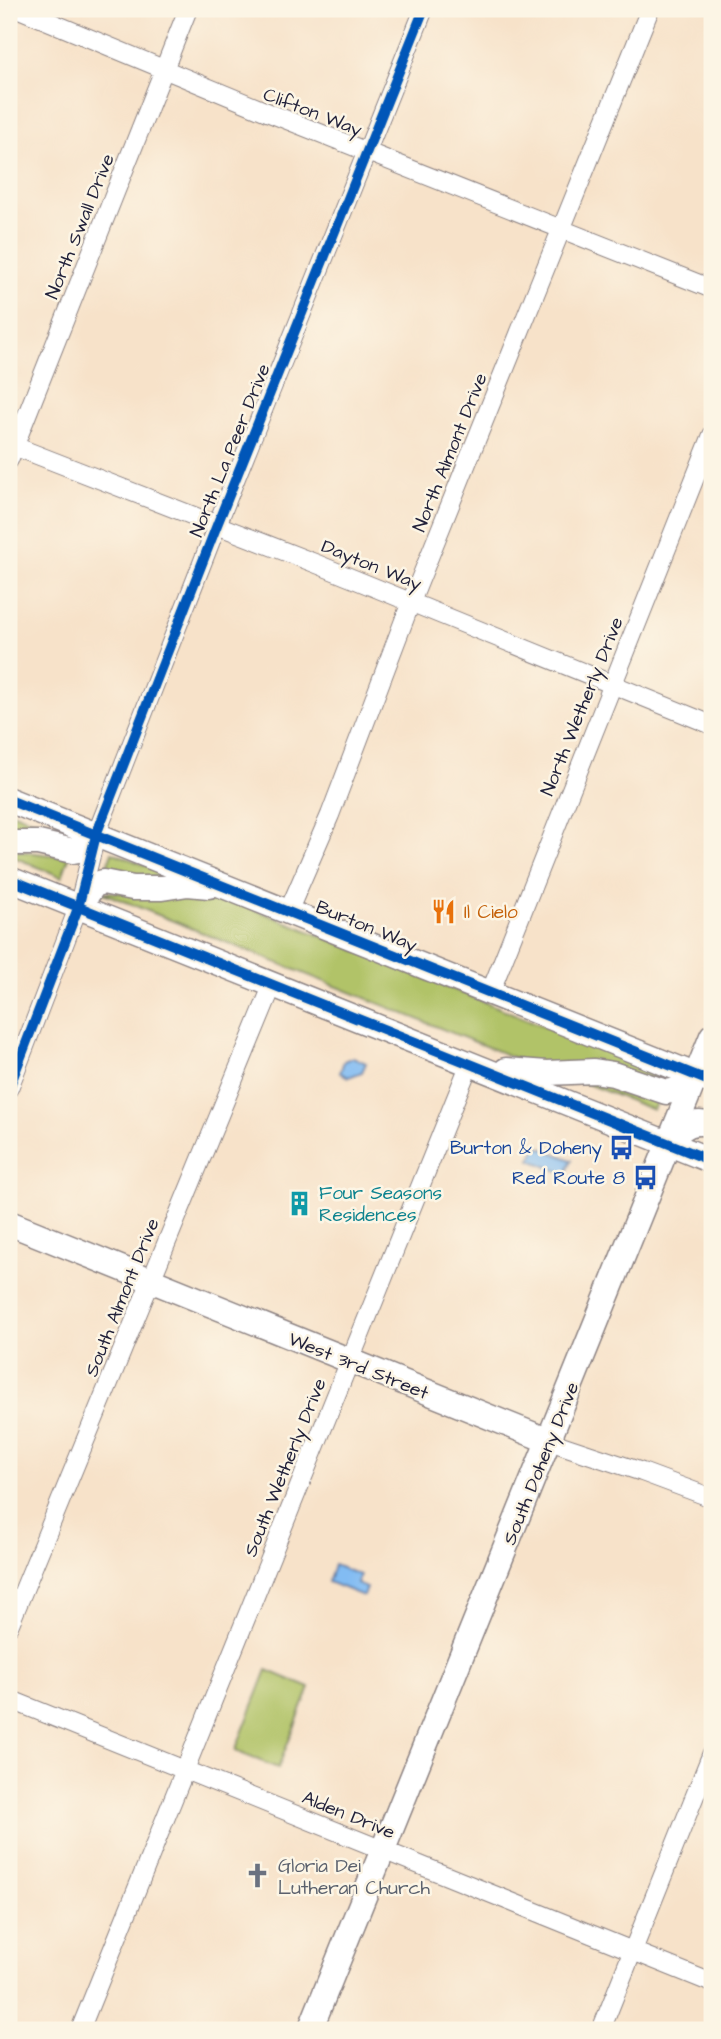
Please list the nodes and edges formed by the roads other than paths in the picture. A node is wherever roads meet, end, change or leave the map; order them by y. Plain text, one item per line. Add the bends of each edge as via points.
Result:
1 (19, 9) edge
2 (188, 9) edge
3 (424, 9) edge
4 (650, 9) edge
5 (164, 70) junction
6 (369, 151) junction
7 (562, 228) junction
8 (712, 289) edge
9 (712, 435) edge
10 (11, 453) edge
11 (217, 525) junction
12 (411, 602) junction
13 (612, 686) junction
14 (712, 725) edge
15 (9, 800) edge
16 (96, 835) junction
17 (9, 843) edge
18 (9, 879) edge
19 (228, 888) junction
20 (78, 908) junction
21 (288, 912) junction
22 (273, 984) junction
23 (490, 993) junction
24 (712, 1036) edge
25 (477, 1066) junction
26 (704, 1079) edge
27 (9, 1088) edge
28 (712, 1125) edge
29 (668, 1144) junction
30 (712, 1161) edge
31 (9, 1223) edge
32 (151, 1281) junction
33 (350, 1361) junction
34 (549, 1441) junction
35 (712, 1498) edge
36 (9, 1626) edge
37 (9, 1699) edge
38 (712, 1753) edge
39 (183, 1770) junction
40 (383, 1851) junction
41 (632, 1951) junction
42 (712, 1983) edge
43 (80, 2030) edge
44 (310, 2030) edge
45 (601, 2030) edge

1 - 5 street, Clifton Way
2 - 5 street, North Swall Drive
3 - 6 street, North La Peer Drive
4 - 7 street, North Almont Drive
5 - 6 street, Clifton Way
5 - 10 street, North Swall Drive
6 - 7 street, Clifton Way
6 - 11 street, North La Peer Drive
7 - 8 street, Clifton Way
7 - 12 street, North Almont Drive
9 - 13 street, North Wetherly Drive
10 - 11 street, Dayton Way
11 - 12 street, Dayton Way
11 - 16 street, North La Peer Drive
12 - 13 street, Dayton Way
12 - 21 street, North Almont Drive via 330,816
13 - 14 street, Dayton Way
13 - 23 street, North Wetherly Drive
15 - 16 main road, Burton Way
16 - 17 main road via 84,849
16 - 19 main road, Burton Way
16 - 20 street, North La Peer Drive
18 - 20 main road
19 - 20 main road via 188,884 133,888 103,881 94,885
19 - 21 main road, Burton Way
20 - 22 main road
20 - 27 street, North La Peer Drive
21 - 23 main road, Burton Way
22 - 25 main road
22 - 32 street, South Almont Drive
23 - 26 main road, Burton Way
24 - 26 main road, South Doheny Drive
25 - 26 main road via 547,1073 594,1071 666,1091
25 - 29 main road
25 - 33 street, South Wetherly Drive
26 - 29 main road, South Doheny Drive
28 - 29 main road via 691,1123
29 - 30 main road
29 - 34 main road, South Doheny Drive
31 - 32 main road, West 3rd Street
32 - 33 main road, West 3rd Street
32 - 36 street, South Almont Drive
33 - 34 main road, West 3rd Street
33 - 39 street, South Wetherly Drive
34 - 35 street, West 3rd Street
34 - 40 main road, South Doheny Drive
37 - 39 street, Alden Drive
38 - 41 street
39 - 40 street, Alden Drive
39 - 43 street
40 - 41 street, Alden Drive
40 - 44 main road, South Doheny Drive
41 - 42 street, Alden Drive
41 - 45 street

